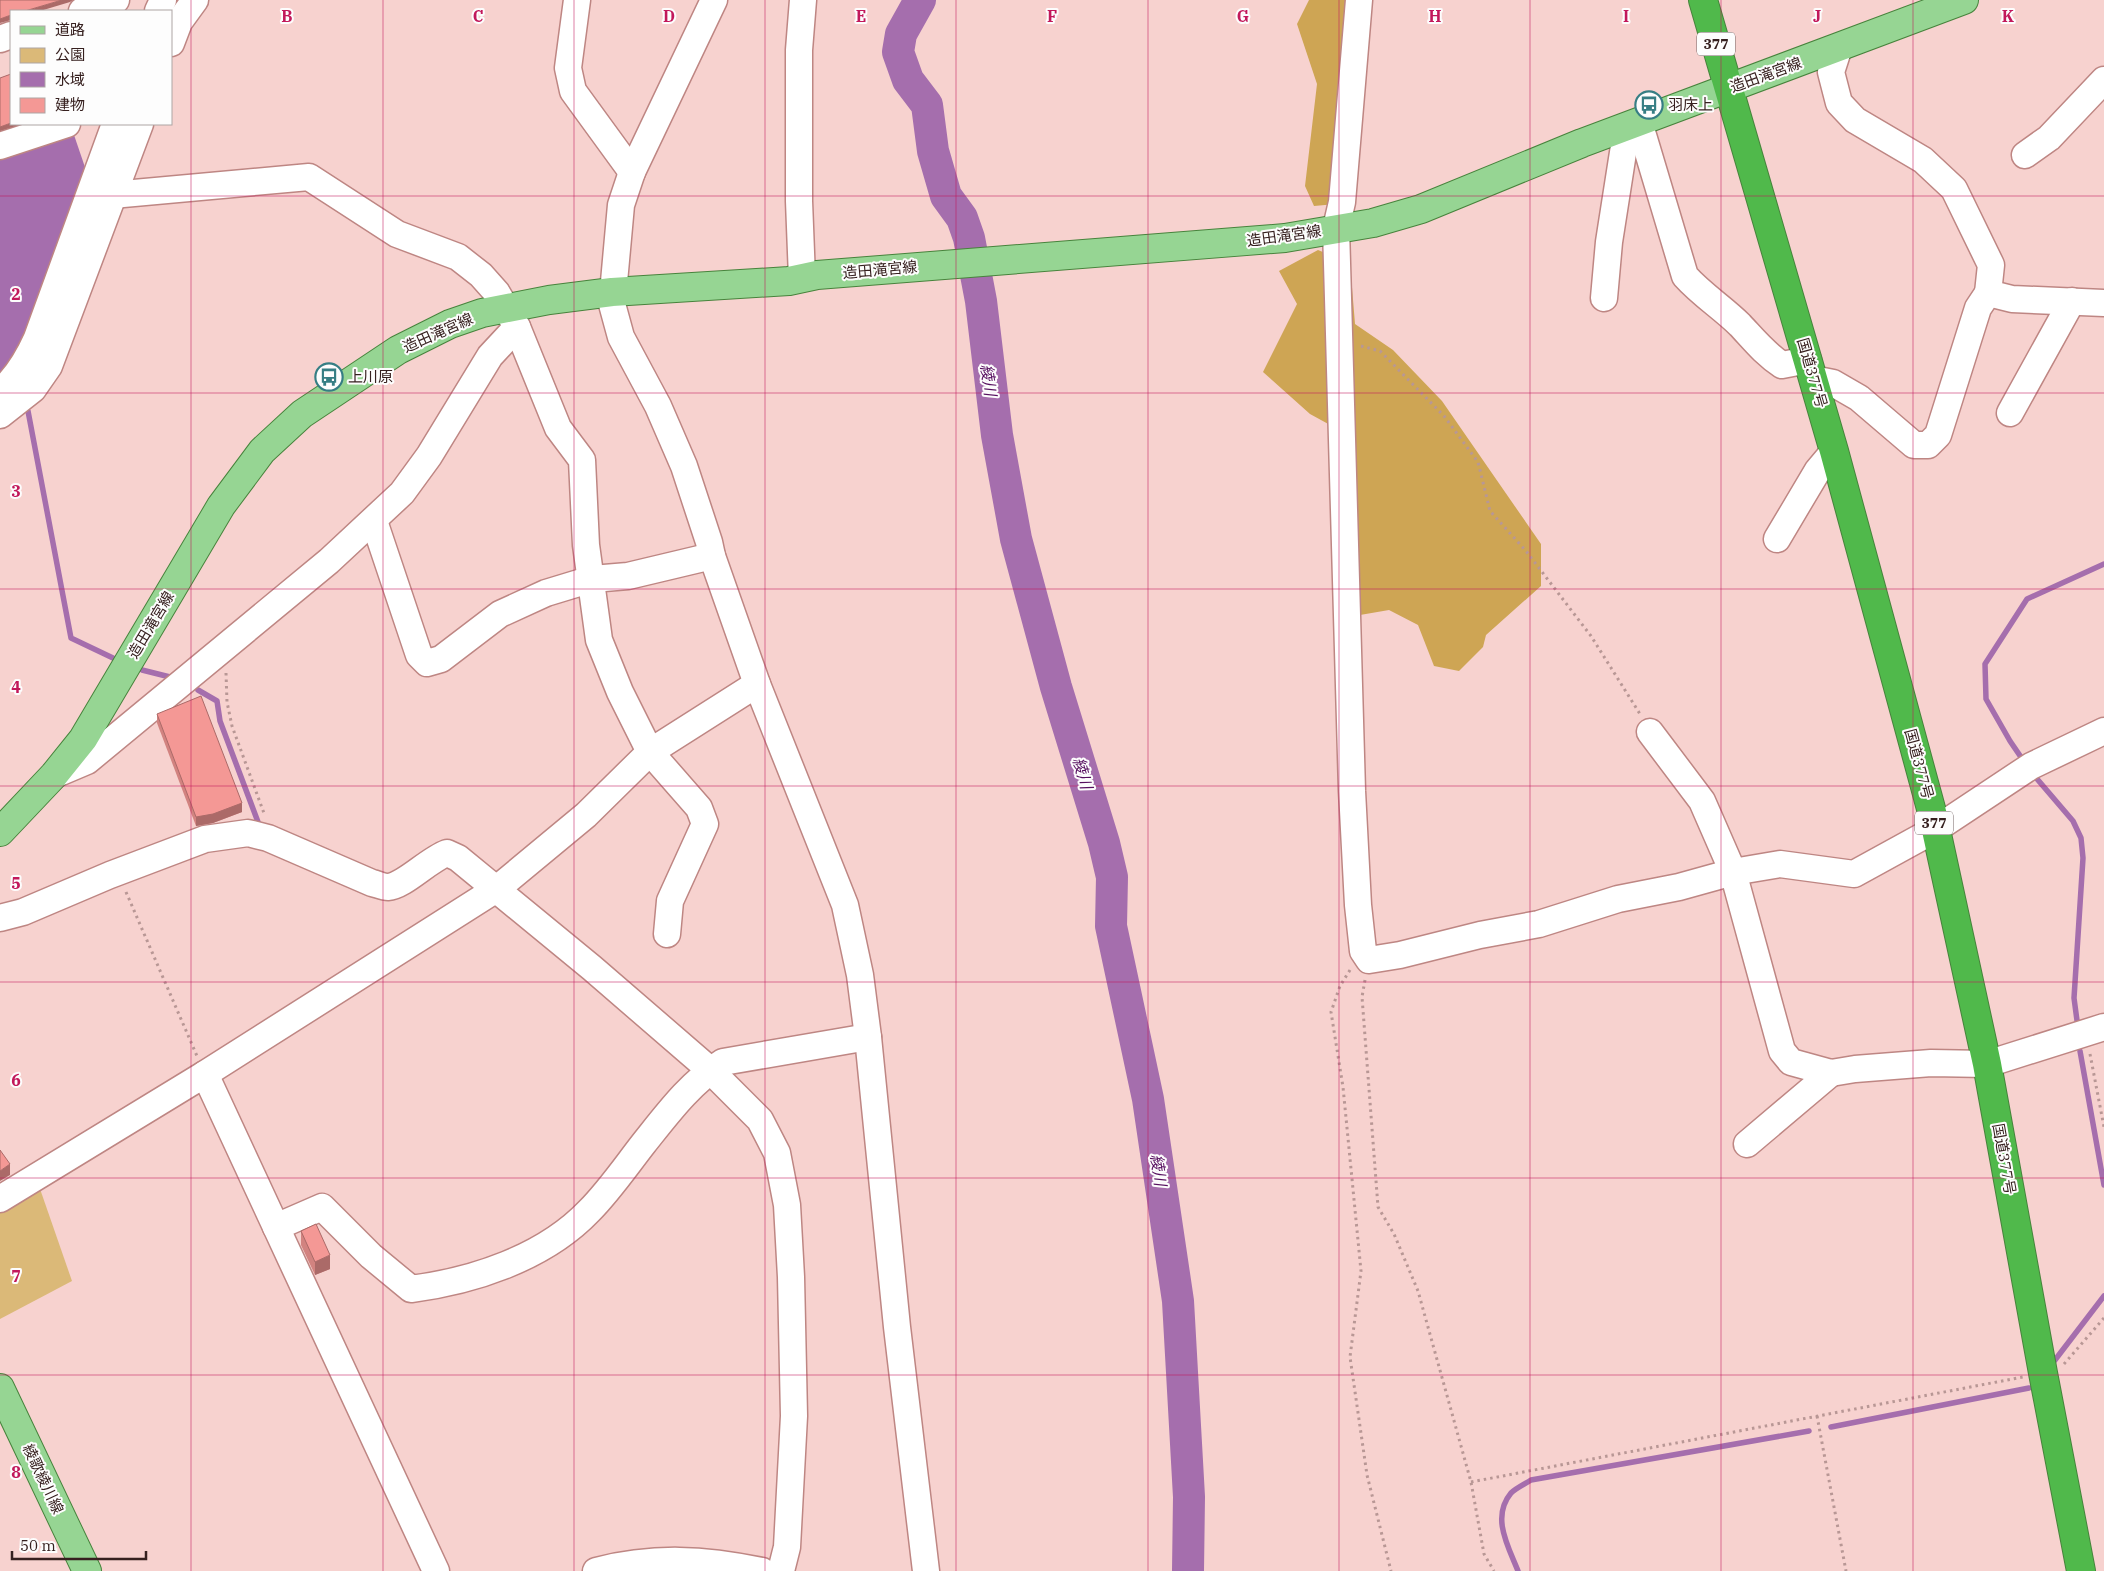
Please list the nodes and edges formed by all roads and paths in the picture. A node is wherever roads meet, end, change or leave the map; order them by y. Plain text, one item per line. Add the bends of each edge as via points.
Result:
1 (116, 0) edge
2 (195, 0) edge
3 (577, 0) edge
4 (714, 0) edge
5 (803, 0) edge
6 (1359, 0) edge
7 (1703, 0) edge
8 (1964, 0) edge
9 (85, 10) edge
10 (172, 40) edge
11 (1839, 47) junction
12 (2104, 80) edge
13 (1728, 88) junction
14 (1633, 124) junction
15 (64, 125) edge
16 (115, 125) edge
17 (140, 125) edge
18 (0, 146) edge
19 (2025, 155) dead end
20 (632, 172) junction
21 (112, 194) junction
22 (1336, 228) junction
23 (803, 278) junction
24 (612, 292) junction
25 (1988, 293) junction
26 (1604, 298) dead end
27 (2072, 301) junction
28 (2104, 303) edge
29 (511, 318) junction
30 (1339, 340) junction
31 (1811, 370) junction
32 (0, 392) edge
33 (2010, 413) dead end
34 (0, 415) edge
35 (1834, 451) junction
36 (374, 521) junction
37 (1777, 539) dead end
38 (712, 556) junction
39 (592, 579) junction
40 (226, 647) junction
41 (757, 684) junction
42 (2104, 731) edge
43 (1650, 732) joint
44 (650, 752) junction
45 (54, 775) junction
46 (1936, 829) junction
47 (0, 832) edge
48 (268, 838) junction
49 (1733, 872) junction
50 (110, 875) junction
51 (498, 888) junction
52 (2, 915) edge
53 (667, 934) dead end
54 (1366, 955) junction
55 (2095, 1030) edge
56 (868, 1037) junction
57 (1988, 1064) junction
58 (710, 1070) junction
59 (1831, 1073) junction
60 (205, 1074) junction
61 (2104, 1128) edge
62 (1747, 1144) dead end
63 (0, 1199) edge
64 (276, 1228) junction
65 (2104, 1318) edge
66 (2043, 1373) junction
67 (0, 1388) edge
68 (1817, 1416) junction
69 (1471, 1482) junction
70 (87, 1571) edge
71 (436, 1571) edge
72 (596, 1571) edge
73 (762, 1571) edge
74 (781, 1571) edge
75 (926, 1571) edge
76 (1392, 1571) edge
77 (1494, 1571) edge
78 (1846, 1571) edge
79 (2081, 1571) edge

1 - 9 street
2 - 10 street via 179,22
3 - 20 street via 568,68 573,91
4 - 20 street
5 - 23 street via 799,50 799,201
6 - 22 street via 1342,202
7 - 13 highway, 国道377号 / 377
8 - 11 main road, 造田滝宮線
11 - 13 main road, 造田滝宮線
11 - 25 street via 1832,72 1839,103 1855,120 1923,160 1954,189 1991,265
12 - 19 street via 2049,138
13 - 14 main road, 造田滝宮線
13 - 31 highway, 国道377号 / 377
14 - 22 main road, 造田滝宮線 via 1421,209 1374,223
14 - 26 street via 1609,242
14 - 31 street via 1685,276 1700,293 1739,324 1767,355 1782,365
15 - 18 street
16 - 32 street via 38,338 20,370
17 - 21 street
20 - 24 street via 621,205
21 - 29 street via 308,177 397,234 458,257 497,293
21 - 34 street via 49,366 33,388
22 - 23 main road, 造田滝宮線 via 1285,238
22 - 30 street
23 - 24 main road, 造田滝宮線
24 - 29 main road, 造田滝宮線
24 - 38 street via 621,337 658,406 684,466
25 - 27 street via 2012,299
25 - 31 street via 1978,308 1938,434 1928,445 1914,445 1859,398
27 - 28 street
27 - 33 street
29 - 36 street via 429,456 402,494
29 - 39 street via 558,428 582,460 586,545
29 - 45 main road, 造田滝宮線 via 482,313 450,324 398,350 302,414 262,451 222,506 83,739
30 - 43 path via 1380,351 1444,416 1478,462 1490,511 1526,551 1591,636
30 - 54 street via 1352,791 1358,905
31 - 35 highway, 国道377号 / 377
35 - 37 street via 1818,470
35 - 46 highway, 国道377号 / 377
36 - 39 street via 419,655 427,663 441,659 500,614 546,593
36 - 40 street
38 - 39 street via 628,576
38 - 41 street
39 - 44 street via 599,640
40 - 45 street via 87,761
40 - 48 path via 227,702 232,726 268,823
41 - 44 street
41 - 56 street via 845,904 860,975
42 - 46 street via 2027,769
43 - 49 street via 1702,801
44 - 51 street via 586,815
44 - 53 street via 699,808 705,824 670,901
45 - 47 main road, 造田滝宮線
46 - 49 street via 1854,874 1780,864
46 - 57 highway, 国道377号 / 377
48 - 50 street via 248,833 205,839
48 - 51 street via 388,887 399,884 434,858 447,853
49 - 54 street via 1618,899 1539,924 1400,955
49 - 59 street via 1782,1051 1791,1062
50 - 52 street via 23,912
50 - 60 path via 124,889
51 - 58 street
51 - 60 street
54 - 69 path via 1362,997 1378,1207 1394,1234 1418,1291
54 - 76 path via 1340,986 1331,1012 1343,1086 1361,1271 1350,1357 1367,1474
55 - 57 street
55 - 61 path
56 - 58 street via 737,1058
56 - 75 street
57 - 59 street via 1931,1063
57 - 66 highway, 国道377号 / 377
58 - 64 street via 683,1095 589,1212 562,1235 513,1262 442,1285 411,1289 371,1256 322,1207
58 - 74 street via 760,1120 777,1153 787,1206 794,1416 786,1547
59 - 62 street
60 - 63 street
60 - 64 street
64 - 71 street
65 - 66 path via 2064,1365
66 - 68 path
66 - 79 highway, 国道377号 / 377
67 - 70 main road, 綾歌綾川線
68 - 69 path
68 - 78 path
69 - 77 path via 1484,1554
72 - 73 street via 670,1559 728,1564

